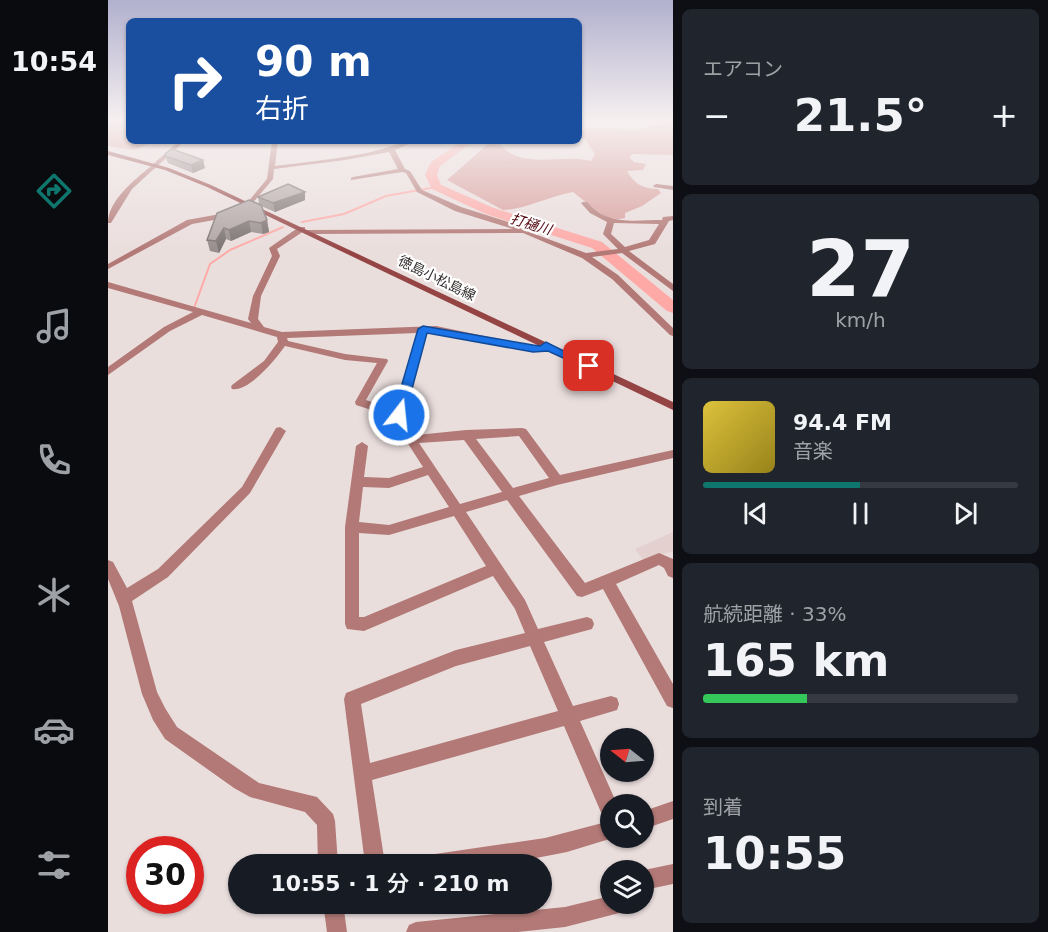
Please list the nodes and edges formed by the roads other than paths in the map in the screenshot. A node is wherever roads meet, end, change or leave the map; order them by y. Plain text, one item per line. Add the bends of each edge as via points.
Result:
1 (145, 164) edge
2 (272, 164) edge
3 (293, 164) edge
4 (399, 164) edge
5 (153, 166) junction
6 (271, 168) junction
7 (402, 170) junction
8 (353, 179) dead end
9 (656, 186) dead end
10 (673, 188) edge
11 (585, 203) dead end
12 (249, 204) junction
13 (215, 218) junction
14 (673, 218) edge
15 (108, 220) edge
16 (611, 221) junction
17 (663, 222) junction
18 (212, 228) edge
19 (305, 230) junction
20 (524, 231) junction
21 (622, 251) junction
22 (587, 256) junction
23 (108, 267) edge
24 (108, 285) edge
25 (673, 288) edge
26 (199, 312) junction
27 (256, 329) junction
28 (423, 329) junction
29 (673, 333) edge
30 (283, 339) junction
31 (546, 346) junction
32 (108, 372) edge
33 (236, 387) dead end
34 (673, 406) edge
35 (280, 431) dead end
36 (466, 434) junction
37 (362, 446) dead end
38 (673, 454) edge
39 (431, 469) junction
40 (557, 480) junction
41 (357, 482) junction
42 (510, 494) junction
43 (460, 510) junction
44 (352, 527) junction
45 (108, 566) edge
46 (496, 568) junction
47 (673, 572) edge
48 (607, 582) junction
49 (123, 599) junction
50 (587, 624) dead end
51 (535, 638) junction
52 (673, 700) edge
53 (611, 704) dead end
54 (569, 714) junction
55 (363, 774) junction
56 (603, 794) edge
57 (673, 810) edge
58 (654, 817) edge
59 (600, 834) edge
60 (328, 854) edge
61 (374, 854) edge
62 (511, 854) edge
63 (673, 874) edge
64 (654, 878) edge
65 (600, 909) edge
66 (335, 914) edge
67 (338, 932) edge
68 (416, 932) edge

1 - 5 main road, 徳島小松島線
2 - 6 street
3 - 6 street
4 - 7 street
5 - 12 main road, 徳島小松島線
5 - 15 street via 129,188
6 - 12 street via 268,182
7 - 8 street
7 - 20 street via 408,172 418,191
9 - 10 street
11 - 16 street
12 - 13 street
12 - 19 main road, 徳島小松島線
13 - 18 street
13 - 23 street via 178,228
14 - 17 street
16 - 17 street
16 - 21 street via 607,234
17 - 21 street via 652,242
19 - 20 street via 424,234
19 - 27 street via 273,248 276,256 255,305 254,319 259,327
19 - 31 main road, 徳島小松島線
20 - 22 street
21 - 22 street
21 - 25 street
22 - 29 street via 615,277
24 - 26 street
26 - 27 street
26 - 32 street via 167,329
27 - 30 street
28 - 30 street
28 - 30 street via 399,415 360,402 383,361 345,357
28 - 31 street via 533,349 543,350
30 - 33 street via 268,363
31 - 34 main road, 徳島小松島線
35 - 49 street via 246,490 163,573
36 - 39 street via 411,439
36 - 40 street via 522,432
36 - 42 street
37 - 41 street
38 - 40 street
39 - 41 street via 389,483
39 - 43 street
40 - 42 street
41 - 44 street
42 - 43 street
42 - 48 street via 582,591
43 - 44 street via 389,530
43 - 46 street
44 - 46 street via 352,624 364,624
45 - 49 street
46 - 51 street
47 - 48 street via 669,564 659,559
48 - 52 street
49 - 60 street via 139,660 162,722 171,733 256,791 310,804 326,820
50 - 51 street
51 - 54 street
51 - 55 street via 456,658 352,699
53 - 54 street
54 - 55 street
54 - 56 street
55 - 61 street
57 - 58 street
59 - 62 street via 571,844
63 - 64 street
65 - 68 street via 566,917
66 - 67 street

